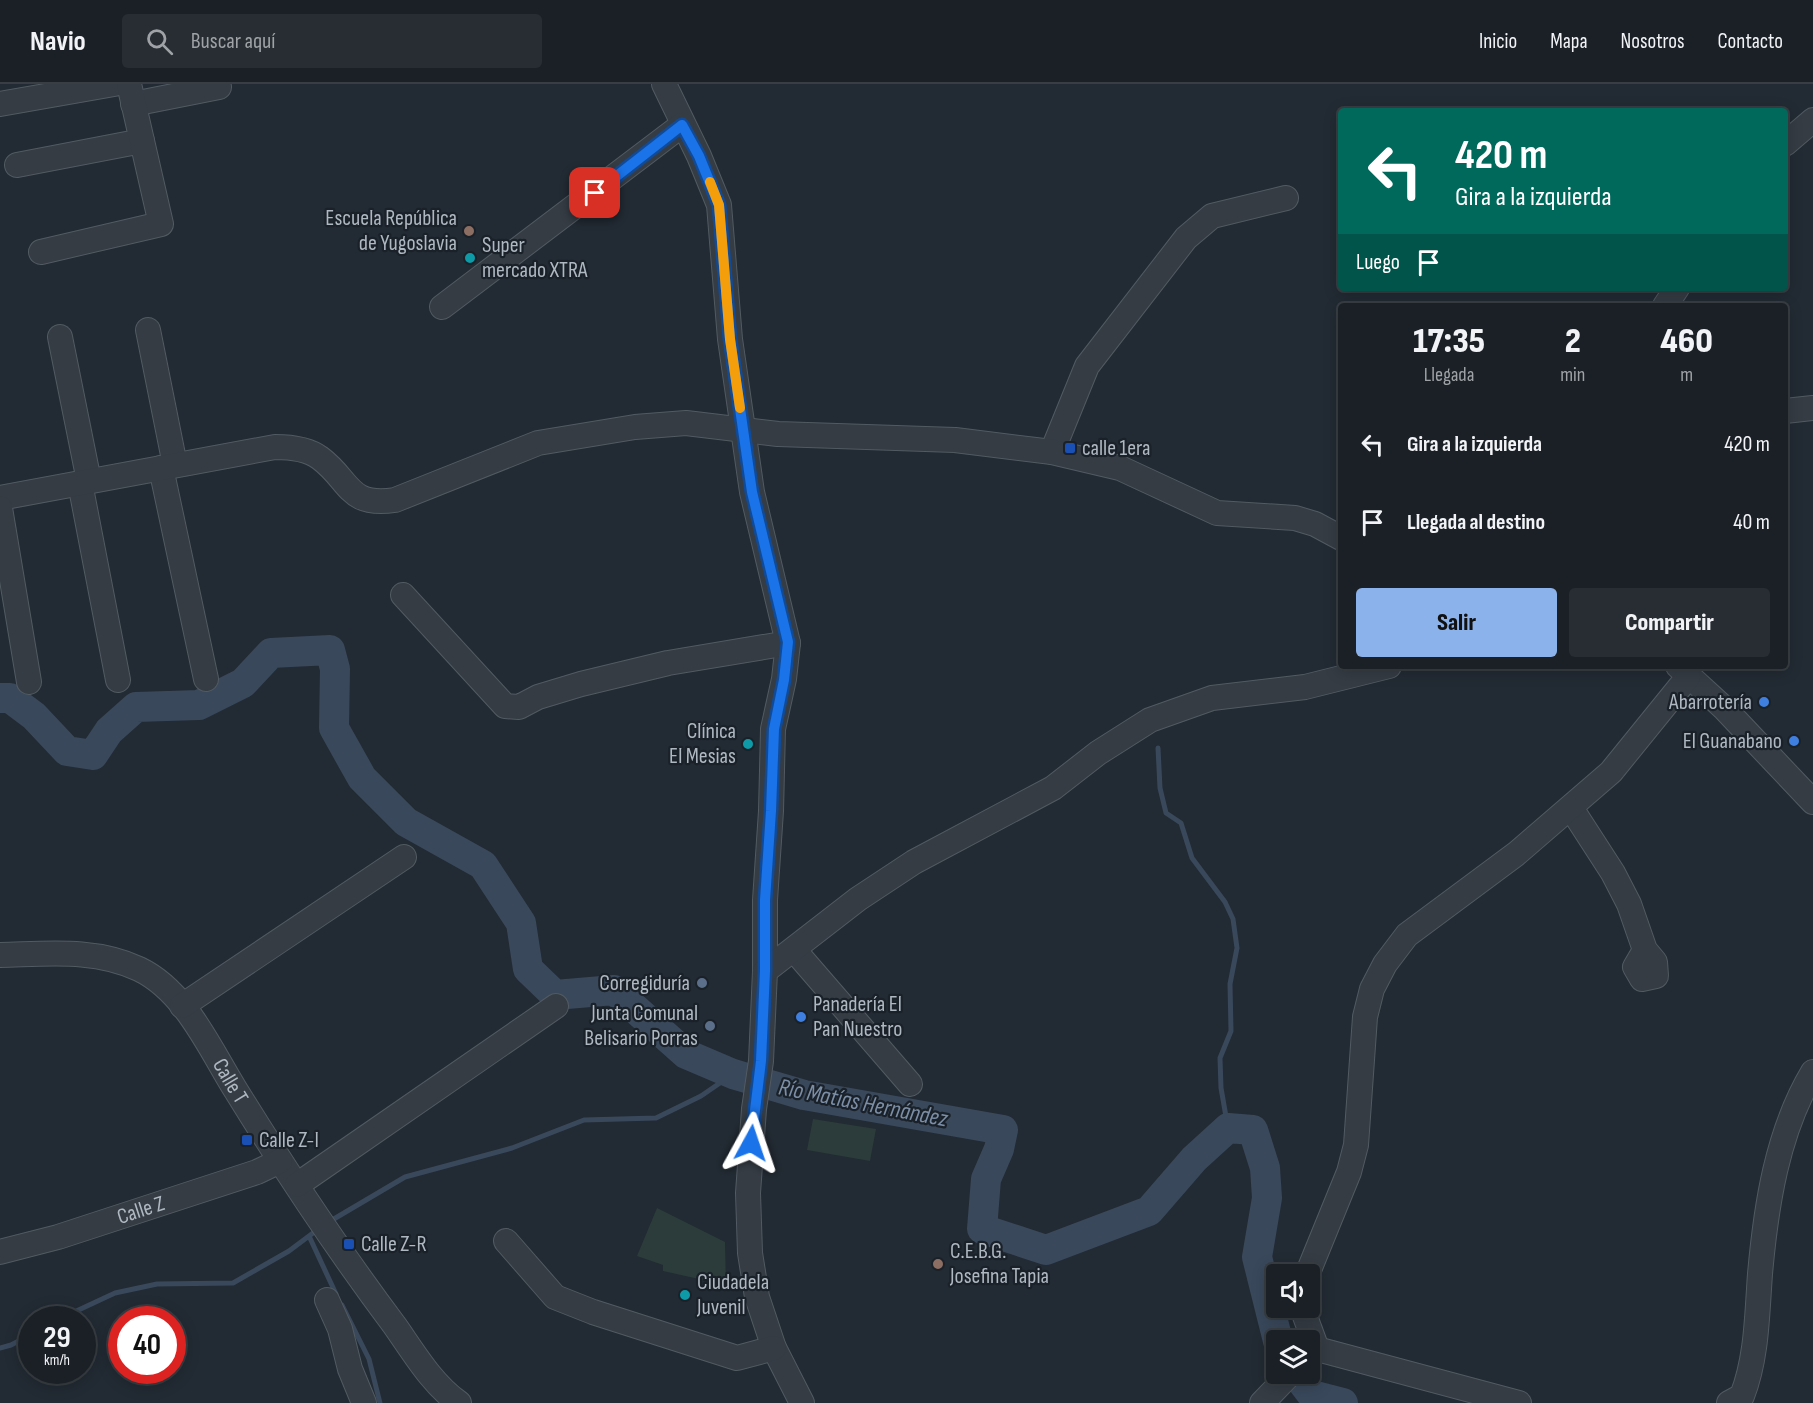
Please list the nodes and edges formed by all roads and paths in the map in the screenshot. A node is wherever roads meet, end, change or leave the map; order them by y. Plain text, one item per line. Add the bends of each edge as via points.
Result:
1 (114, 84) edge
2 (664, 84) edge
3 (219, 87) dead end
4 (131, 94) edge
5 (0, 104) edge
6 (1813, 120) edge
7 (682, 125) junction
8 (142, 141) junction
9 (1788, 141) edge
10 (17, 165) dead end
11 (1286, 198) dead end
12 (41, 252) dead end
13 (442, 307) dead end
14 (148, 330) dead end
15 (60, 337) dead end
16 (1813, 408) edge
17 (1788, 411) edge
18 (743, 429) junction
19 (1052, 452) junction
20 (168, 467) junction
21 (85, 482) junction
22 (0, 498) edge
23 (0, 508) edge
24 (1338, 536) edge
25 (403, 595) dead end
26 (788, 642) junction
27 (1377, 669) edge
28 (1683, 671) edge
29 (206, 679) dead end
30 (118, 680) dead end
31 (29, 682) dead end
32 (1813, 802) edge
33 (1571, 808) junction
34 (404, 857) dead end
35 (1645, 950) dead end
36 (795, 951) junction
37 (0, 955) edge
38 (765, 971) junction
39 (182, 1006) junction
40 (556, 1006) dead end
41 (1813, 1072) edge
42 (910, 1084) dead end
43 (280, 1161) junction
44 (297, 1185) junction
45 (506, 1241) dead end
46 (0, 1252) edge
47 (1311, 1264) edge
48 (327, 1300) dead end
49 (774, 1348) junction
50 (1320, 1355) edge
51 (1280, 1384) edge
52 (364, 1403) edge
53 (459, 1403) edge
54 (802, 1403) edge
55 (1262, 1403) edge
56 (1519, 1403) edge
57 (1729, 1403) edge

1 - 5 street
2 - 7 street
3 - 4 street
4 - 8 street
6 - 9 street
7 - 13 street
7 - 18 street via 719,205 730,339
8 - 10 street
8 - 12 street via 161,224
11 - 19 street via 1212,216 1186,238 1087,366
14 - 20 street
15 - 21 street
16 - 17 street
18 - 19 street via 778,434 956,440
18 - 20 street via 671,423 538,443 379,503 356,497 320,458 292,448 275,447
18 - 26 street via 752,492
19 - 24 street via 1120,468 1217,513 1295,518
20 - 21 street
20 - 29 street
21 - 22 street
21 - 30 street
23 - 31 street
25 - 26 street via 505,706 519,708 537,697 592,681
26 - 38 street via 774,729
27 - 36 street via 1315,685 1212,698 1150,720 1053,788 914,862 858,899
28 - 32 street via 1725,709
28 - 33 street via 1611,772
33 - 35 street via 1624,894
33 - 47 street via 1407,935 1379,974 1365,1017 1356,1145
34 - 39 street
36 - 38 street
36 - 42 street
37 - 39 street, Calle T via 79,953 112,960 161,984
38 - 49 street via 748,1193 750,1253 758,1297
39 - 43 street, Calle T
40 - 44 street
41 - 57 street via 1783,1135 1763,1246 1747,1383 1742,1396
43 - 44 street, Calle T
43 - 46 street, Calle Z via 69,1234
44 - 53 street, Calle T via 441,1388
45 - 49 street via 555,1297 737,1358
48 - 52 street
49 - 54 street
50 - 56 street
51 - 55 street

